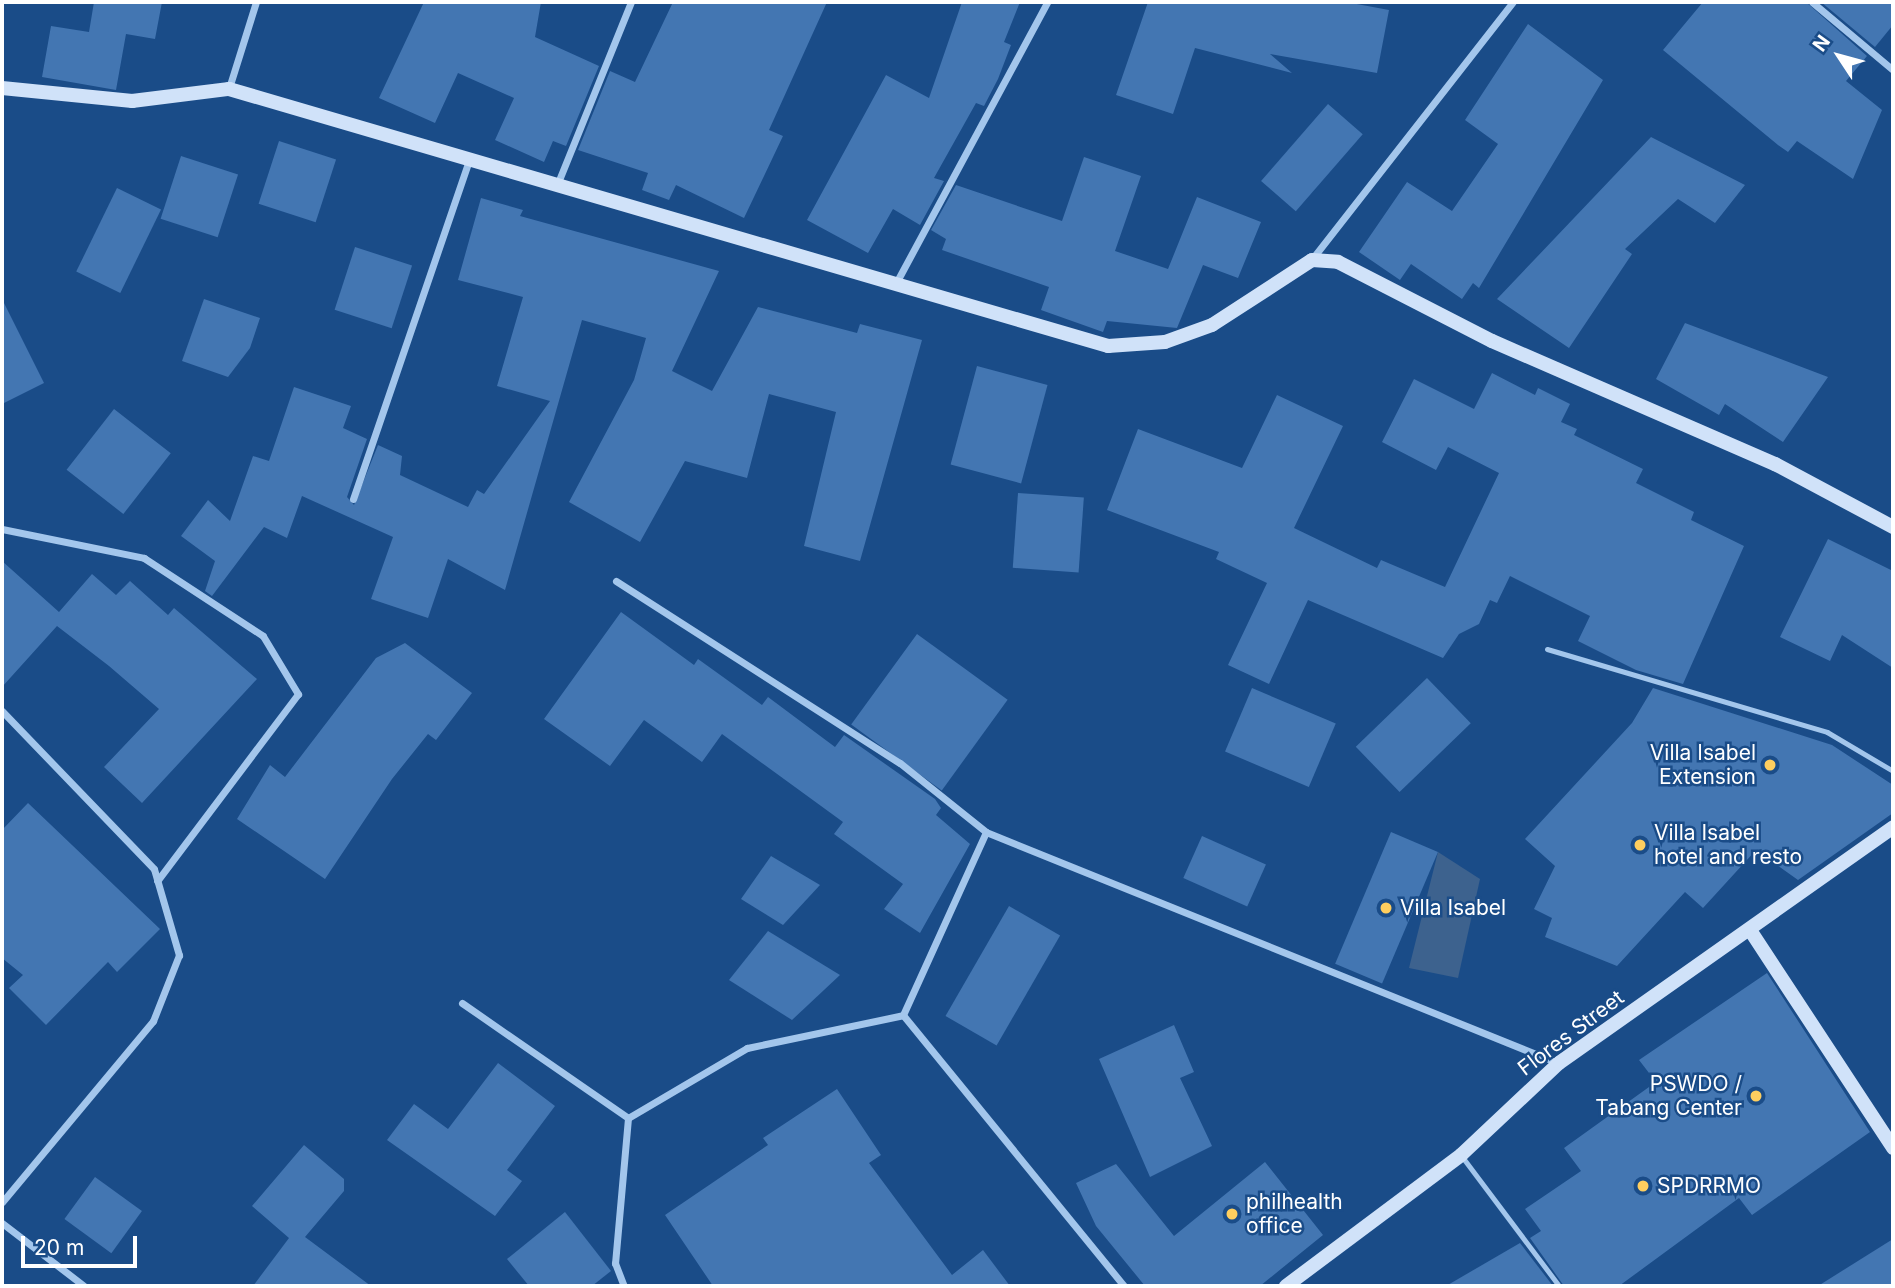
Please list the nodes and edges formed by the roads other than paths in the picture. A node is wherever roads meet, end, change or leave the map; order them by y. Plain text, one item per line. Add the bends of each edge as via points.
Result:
1 (256, 2) edge
2 (631, 2) edge
3 (1047, 2) edge
4 (1513, 2) edge
5 (1812, 2) edge
6 (1893, 70) edge
7 (2, 88) edge
8 (229, 89) junction
9 (468, 163) junction
10 (557, 185) junction
11 (1312, 260) junction
12 (895, 284) junction
13 (353, 499) dead end
14 (1893, 527) edge
15 (2, 529) edge
16 (617, 580) dead end
17 (1546, 649) dead end
18 (2, 711) edge
19 (1893, 771) edge
20 (1893, 827) edge
21 (986, 832) junction
22 (157, 881) junction
23 (1750, 930) junction
24 (462, 1003) dead end
25 (903, 1015) junction
26 (1559, 1063) junction
27 (628, 1118) junction
28 (1893, 1148) edge
29 (1461, 1155) junction
30 (2, 1202) edge
31 (2, 1223) edge
32 (84, 1286) edge
33 (624, 1286) edge
34 (1124, 1286) edge
35 (1286, 1286) edge
36 (1559, 1286) edge

1 - 8 street
2 - 10 street
3 - 12 street
4 - 11 street
5 - 6 street
7 - 8 street via 132,101
8 - 9 street
9 - 10 street
9 - 13 street
10 - 12 street
11 - 12 street via 1212,325 1165,342 1108,346
11 - 14 street via 1338,262 1492,341 1775,464
15 - 22 street via 144,558 263,636 298,694
16 - 21 street via 900,763
17 - 19 lane via 1828,732
18 - 22 street via 154,869
20 - 23 street, Flores Street
21 - 25 street
21 - 26 street
22 - 30 street via 179,955 153,1021
23 - 26 street, Flores Street
23 - 28 street
24 - 27 street
25 - 27 street via 747,1048
25 - 34 street
26 - 29 street, Flores Street
27 - 33 street via 615,1263
29 - 35 street, Flores Street
29 - 36 lane
31 - 32 street

